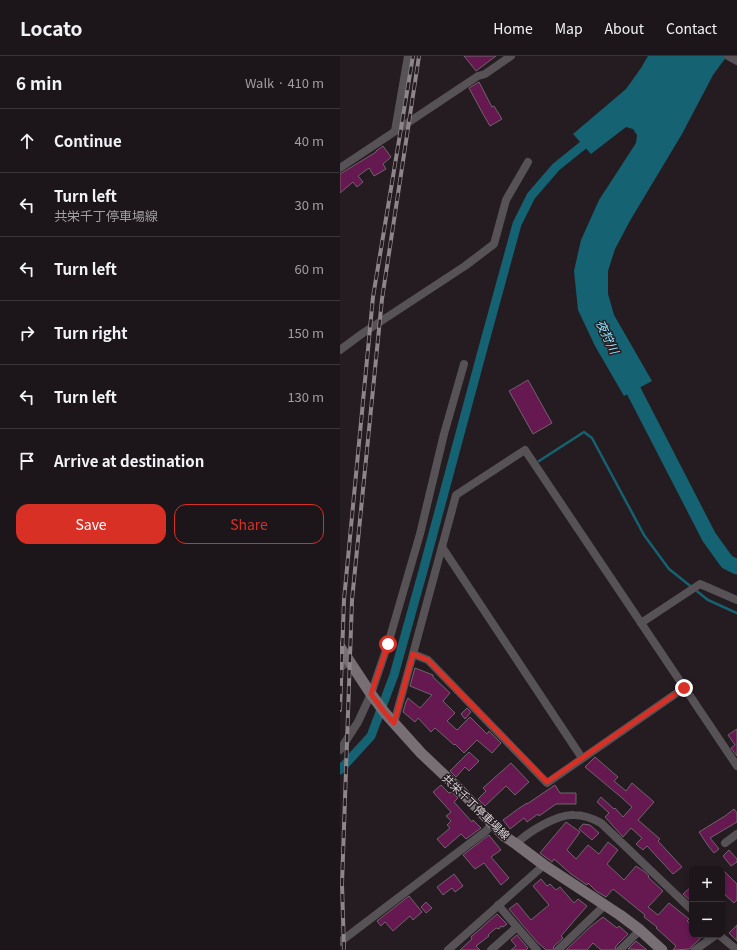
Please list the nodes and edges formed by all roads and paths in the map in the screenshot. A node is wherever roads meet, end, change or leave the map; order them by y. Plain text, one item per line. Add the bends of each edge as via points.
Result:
1 (408, 56) edge
2 (512, 56) edge
3 (728, 56) edge
4 (737, 61) edge
5 (395, 131) junction
6 (528, 162) dead end
7 (340, 167) edge
8 (340, 350) edge
9 (464, 364) dead end
10 (442, 547) junction
11 (737, 600) edge
12 (641, 623) junction
13 (340, 646) edge
14 (413, 654) junction
15 (345, 663) edge
16 (684, 688) junction
17 (371, 694) junction
18 (394, 723) junction
19 (340, 750) edge
20 (582, 758) junction
21 (737, 766) edge
22 (492, 824) junction
23 (737, 834) edge
24 (725, 843) dead end
25 (516, 844) junction
26 (544, 865) junction
27 (498, 905) junction
28 (605, 905) junction
29 (689, 907) edge
30 (517, 927) junction
31 (640, 930) junction
32 (712, 938) edge
33 (723, 938) edge
34 (340, 942) edge
35 (448, 950) edge
36 (491, 950) edge
37 (537, 950) edge
38 (558, 950) edge
39 (620, 950) edge
40 (662, 950) edge
41 (695, 950) edge
42 (737, 950) edge

1 - 5 street
2 - 5 street
3 - 4 street
5 - 7 street
6 - 8 street via 506,200 494,244
9 - 17 street via 420,534
10 - 12 street via 456,495 525,450
10 - 14 street
10 - 20 street
11 - 12 street via 700,584
12 - 16 street
13 - 15 main road, 共栄千丁停車場線
14 - 18 street
14 - 20 street via 428,660 547,782
15 - 17 main road, 共栄千丁停車場線
16 - 20 street
16 - 21 street
17 - 18 main road, 共栄千丁停車場線
17 - 19 street via 358,722
18 - 22 main road, 共栄千丁停車場線
22 - 25 main road, 共栄千丁停車場線
22 - 34 street
23 - 24 street
25 - 26 main road, 共栄千丁停車場線
25 - 29 street via 539,827 561,817 588,817 600,823
26 - 27 street
26 - 28 main road, 共栄千丁停車場線
27 - 30 street
27 - 35 street
28 - 31 main road, 共栄千丁停車場線
28 - 38 street
30 - 36 street
30 - 37 street
31 - 39 street
31 - 40 main road, 共栄千丁停車場線
32 - 41 street
33 - 42 street

